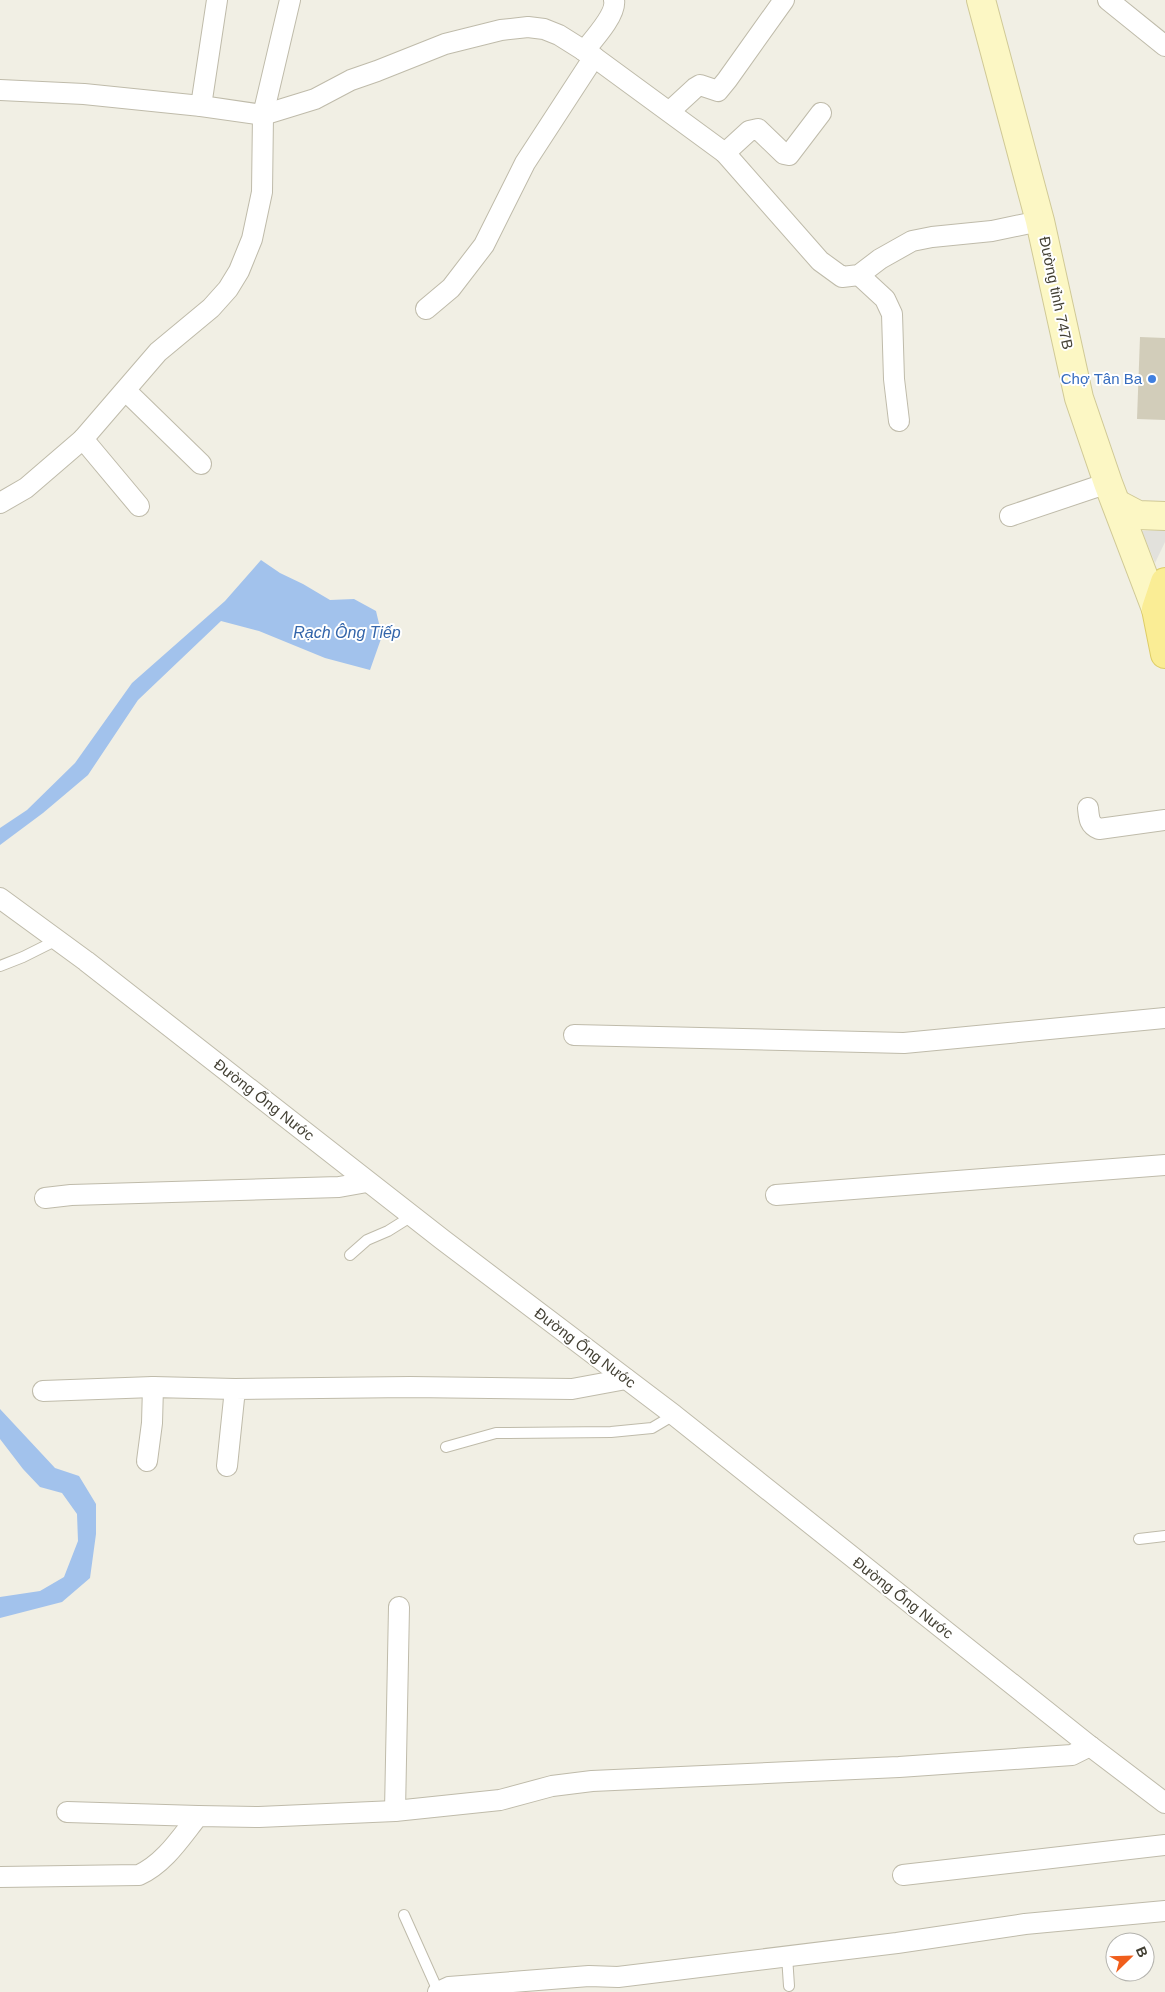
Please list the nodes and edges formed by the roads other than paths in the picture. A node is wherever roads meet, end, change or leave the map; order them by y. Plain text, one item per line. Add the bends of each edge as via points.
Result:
1 (217, 0) edge
2 (290, 0) edge
3 (614, 0) edge
4 (784, 0) edge
5 (981, 0) edge
6 (1108, 0) edge
7 (1165, 46) edge
8 (589, 54) junction
9 (0, 90) edge
10 (201, 106) junction
11 (670, 111) junction
12 (821, 114) dead end
13 (263, 115) junction
14 (725, 154) junction
15 (1040, 221) junction
16 (859, 275) junction
17 (426, 309) dead end
18 (126, 391) junction
19 (899, 421) dead end
20 (83, 440) junction
21 (201, 464) dead end
22 (1112, 494) junction
23 (0, 504) edge
24 (139, 506) dead end
25 (1010, 516) dead end
26 (1165, 516) edge
27 (1165, 582) edge
28 (1156, 608) junction
29 (1165, 654) edge
30 (1088, 808) dead end
31 (1165, 820) edge
32 (0, 898) edge
33 (57, 940) junction
34 (0, 966) edge
35 (1165, 1018) edge
36 (574, 1035) dead end
37 (1165, 1165) edge
38 (367, 1182) junction
39 (776, 1195) dead end
40 (45, 1198) dead end
41 (412, 1216) junction
42 (350, 1255) dead end
43 (626, 1379) junction
44 (153, 1387) junction
45 (235, 1389) junction
46 (43, 1391) dead end
47 (674, 1415) junction
48 (446, 1447) dead end
49 (147, 1461) dead end
50 (227, 1466) dead end
51 (1165, 1536) edge
52 (1139, 1539) dead end
53 (399, 1607) dead end
54 (1090, 1746) junction
55 (1165, 1803) edge
56 (395, 1811) junction
57 (67, 1812) dead end
58 (198, 1816) junction
59 (1165, 1845) edge
60 (903, 1875) dead end
61 (0, 1877) edge
62 (1165, 1911) edge
63 (404, 1916) dead end
64 (787, 1956) junction
65 (789, 1986) dead end
66 (438, 1991) edge

1 - 10 street
2 - 13 street
3 - 8 street via 609,18
4 - 11 street via 718,91 700,85
5 - 15 main road, Đường tỉnh 747B
6 - 7 street
8 - 11 street
8 - 13 street via 544,29 501,30 445,44 351,80 315,99
8 - 17 street via 525,163 484,245 451,288
9 - 10 street via 84,94
10 - 13 street
11 - 14 street
12 - 14 street via 789,155 758,129 749,131
13 - 18 street via 262,192 252,239 239,271 211,308 158,352
14 - 16 street via 820,261 842,277
15 - 16 street via 912,241
15 - 22 main road, Đường tỉnh 747B via 1079,398
16 - 19 street via 885,299 892,314
18 - 20 street
18 - 21 street
20 - 23 street via 26,488
20 - 24 street
22 - 25 street
22 - 26 main road via 1138,515
22 - 28 main road, Đường tỉnh 747B
27 - 28 main road
28 - 29 main road
30 - 31 street via 1089,819 1099,829
32 - 33 street, Đường Ống Nước
33 - 34 lane
33 - 38 street, Đường Ống Nước
35 - 36 street via 904,1043
37 - 39 street
38 - 40 street via 339,1187 80,1194
38 - 41 street, Đường Ống Nước
41 - 42 lane via 367,1240
41 - 43 street, Đường Ống Nước
43 - 45 street via 572,1389
43 - 47 street, Đường Ống Nước
44 - 45 street
44 - 46 street
44 - 49 street
45 - 50 street
47 - 48 lane via 652,1428 496,1434
47 - 54 street, Đường Ống Nước
51 - 52 lane
53 - 56 street
54 - 55 street, Đường Ống Nước
54 - 56 street via 1072,1755 899,1767 592,1781 552,1786 500,1800
56 - 58 street via 259,1817
57 - 58 street
58 - 61 street via 163,1858 152,1869 139,1875
59 - 60 street
62 - 64 street via 1025,1924
63 - 66 lane
64 - 65 lane
64 - 66 street via 618,1977 588,1976 449,1986

